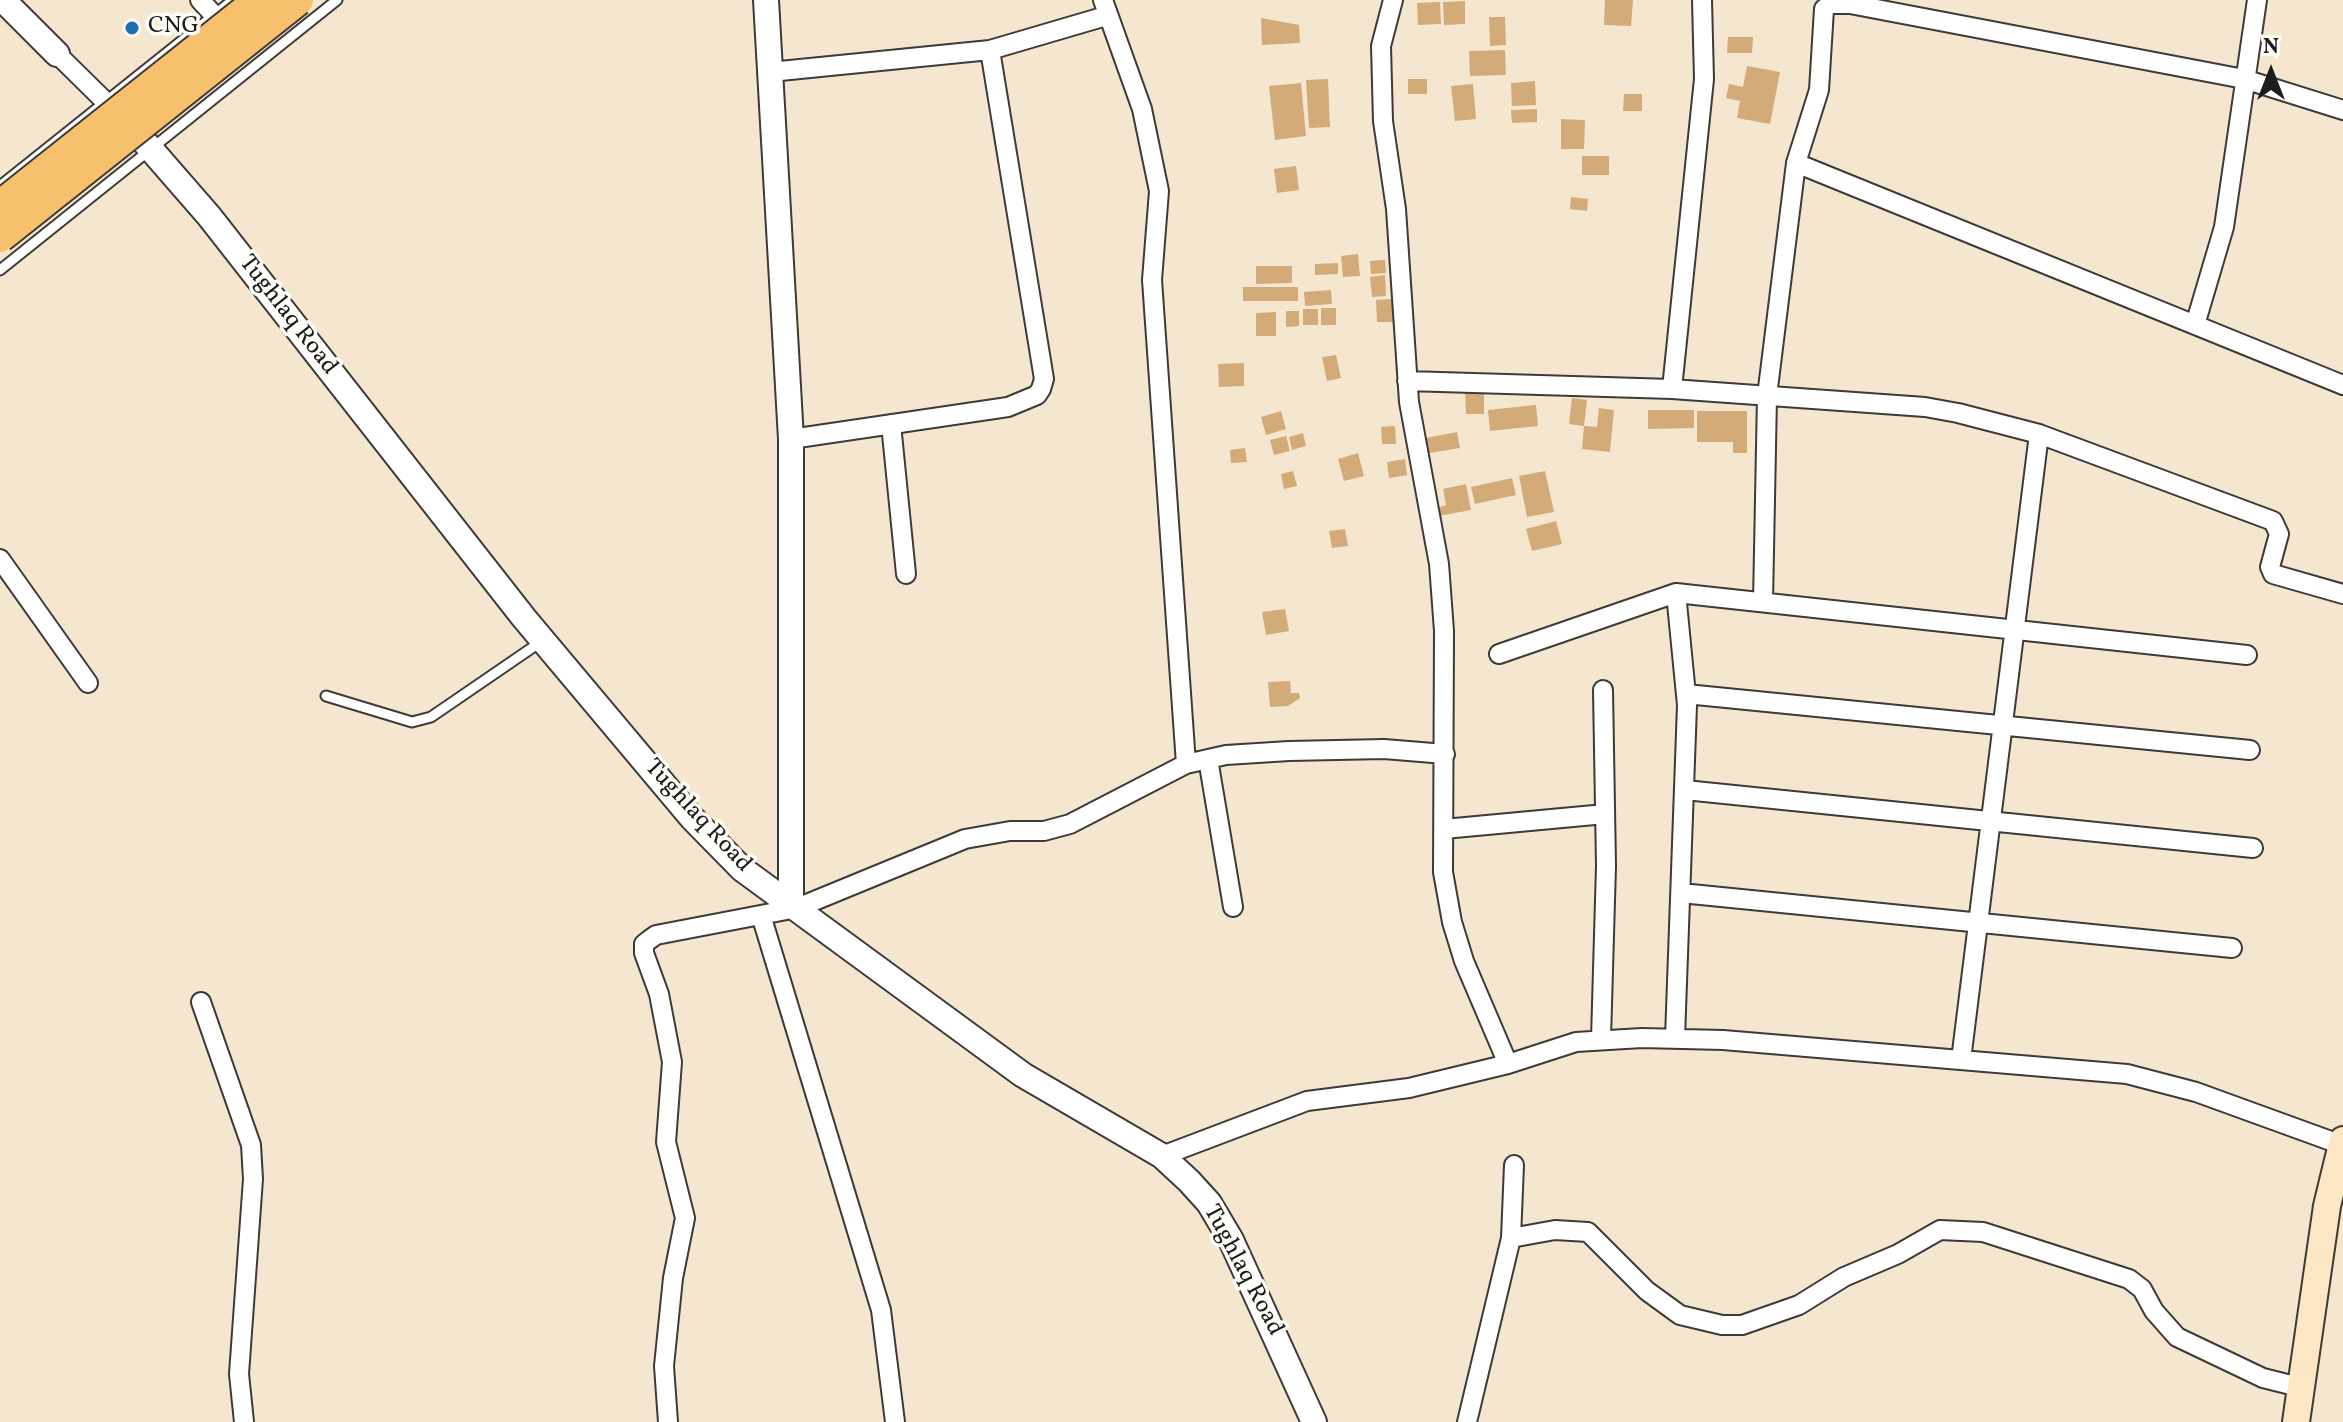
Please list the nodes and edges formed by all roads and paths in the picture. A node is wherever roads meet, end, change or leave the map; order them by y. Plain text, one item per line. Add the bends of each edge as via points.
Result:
1 (3, 0) edge
2 (200, 0) edge
3 (233, 0) edge
4 (259, 0) edge
5 (298, 0) edge
6 (337, 0) edge
7 (766, 0) edge
8 (1393, 0) edge
9 (1702, 0) edge
10 (2257, 0) edge
11 (1105, 8) edge
12 (1923, 9) edge
13 (214, 15) junction
14 (990, 50) junction
15 (57, 54) joint
16 (770, 72) junction
17 (2244, 79) junction
18 (105, 101) junction
19 (2343, 110) edge
20 (135, 131) joint
21 (151, 150) junction
22 (1796, 163) junction
23 (0, 186) edge
24 (0, 206) edge
25 (0, 237) edge
26 (0, 270) edge
27 (2195, 325) junction
28 (1407, 381) junction
29 (2343, 385) edge
30 (1672, 389) junction
31 (1767, 396) junction
32 (891, 424) junction
33 (2039, 434) junction
34 (791, 439) junction
35 (0, 559) edge
36 (906, 574) dead end
37 (1676, 593) junction
38 (2343, 594) edge
39 (1763, 602) junction
40 (2014, 630) junction
41 (543, 640) junction
42 (1499, 654) dead end
43 (2247, 655) dead end
44 (88, 683) dead end
45 (1603, 690) dead end
46 (1686, 694) junction
47 (326, 696) dead end
48 (2003, 726) junction
49 (2250, 750) dead end
50 (1445, 754) junction
51 (1208, 759) junction
52 (1186, 764) junction
53 (1685, 790) junction
54 (1605, 814) junction
55 (1991, 822) junction
56 (1444, 829) junction
57 (2253, 848) dead end
58 (1681, 893) junction
59 (794, 905) junction
60 (1233, 907) dead end
61 (761, 915) junction
62 (1978, 923) junction
63 (2232, 948) dead end
64 (201, 1002) dead end
65 (1675, 1038) junction
66 (1601, 1039) junction
67 (1961, 1060) junction
68 (1508, 1064) junction
69 (2342, 1143) edge
70 (1162, 1156) junction
71 (1514, 1165) dead end
72 (1511, 1238) junction
73 (2299, 1387) junction
74 (244, 1422) edge
75 (668, 1422) edge
76 (895, 1422) edge
77 (1314, 1422) edge
78 (1467, 1422) edge
79 (2296, 1422) edge

1 - 15 street
2 - 13 street
3 - 13 lane
4 - 24 main road, bridge
5 - 25 main road, bridge
6 - 21 lane
7 - 16 street
8 - 28 street via 1381,46 1383,121 1396,209
9 - 30 street via 1704,79
10 - 17 street
11 - 14 street
11 - 52 street via 1142,109 1159,191 1152,280
12 - 17 street
12 - 22 street via 1838,3 1824,9 1819,90
13 - 18 lane
14 - 16 street
14 - 32 street via 1044,379 1037,395 1008,407
15 - 18 street
16 - 34 street
17 - 19 street
17 - 27 street via 2224,227
18 - 20 street
18 - 23 lane
20 - 21 street, Tughlaq Road
21 - 26 lane
21 - 41 street, Tughlaq Road via 209,216
22 - 27 street
22 - 31 street
27 - 29 street
28 - 30 street
28 - 50 street via 1439,564
30 - 31 street
31 - 33 street via 1925,407
31 - 39 street
32 - 34 street
32 - 36 street
33 - 38 street via 2273,521 2279,534 2270,567 2273,574
33 - 40 street
34 - 59 street
35 - 44 street
37 - 39 street
37 - 42 street
37 - 46 street
39 - 40 street
40 - 43 street
40 - 48 street
41 - 47 lane via 431,717 412,722
41 - 59 street, Tughlaq Road via 692,818 742,869
45 - 54 street
46 - 48 street
46 - 53 street
48 - 49 street
48 - 55 street
50 - 51 street via 1289,751
50 - 56 street
51 - 52 street
51 - 60 street
52 - 59 street via 1070,824 965,839
53 - 55 street
53 - 58 street
54 - 56 street
54 - 66 street
55 - 57 street
55 - 62 street
56 - 68 street via 1443,872 1452,922
58 - 62 street
58 - 65 street
59 - 61 street
59 - 70 street, Tughlaq Road via 1023,1075
61 - 75 street via 656,935 644,944 670,1041 666,1142 685,1218 664,1366
61 - 76 street via 881,1310
62 - 63 street
62 - 67 street
64 - 74 street via 251,1145 239,1374
65 - 66 street
65 - 67 street
66 - 68 street
67 - 69 street via 2127,1074
68 - 70 street via 1409,1088 1307,1101
69 - 73 main road
70 - 77 street, Tughlaq Road via 1209,1203 1231,1240
71 - 72 street
72 - 73 street via 1555,1230 1588,1232 1647,1291 1680,1315 1742,1325 1799,1305 1940,1230 1983,1232 2129,1279 2177,1337 2263,1378
72 - 78 street
73 - 79 main road

